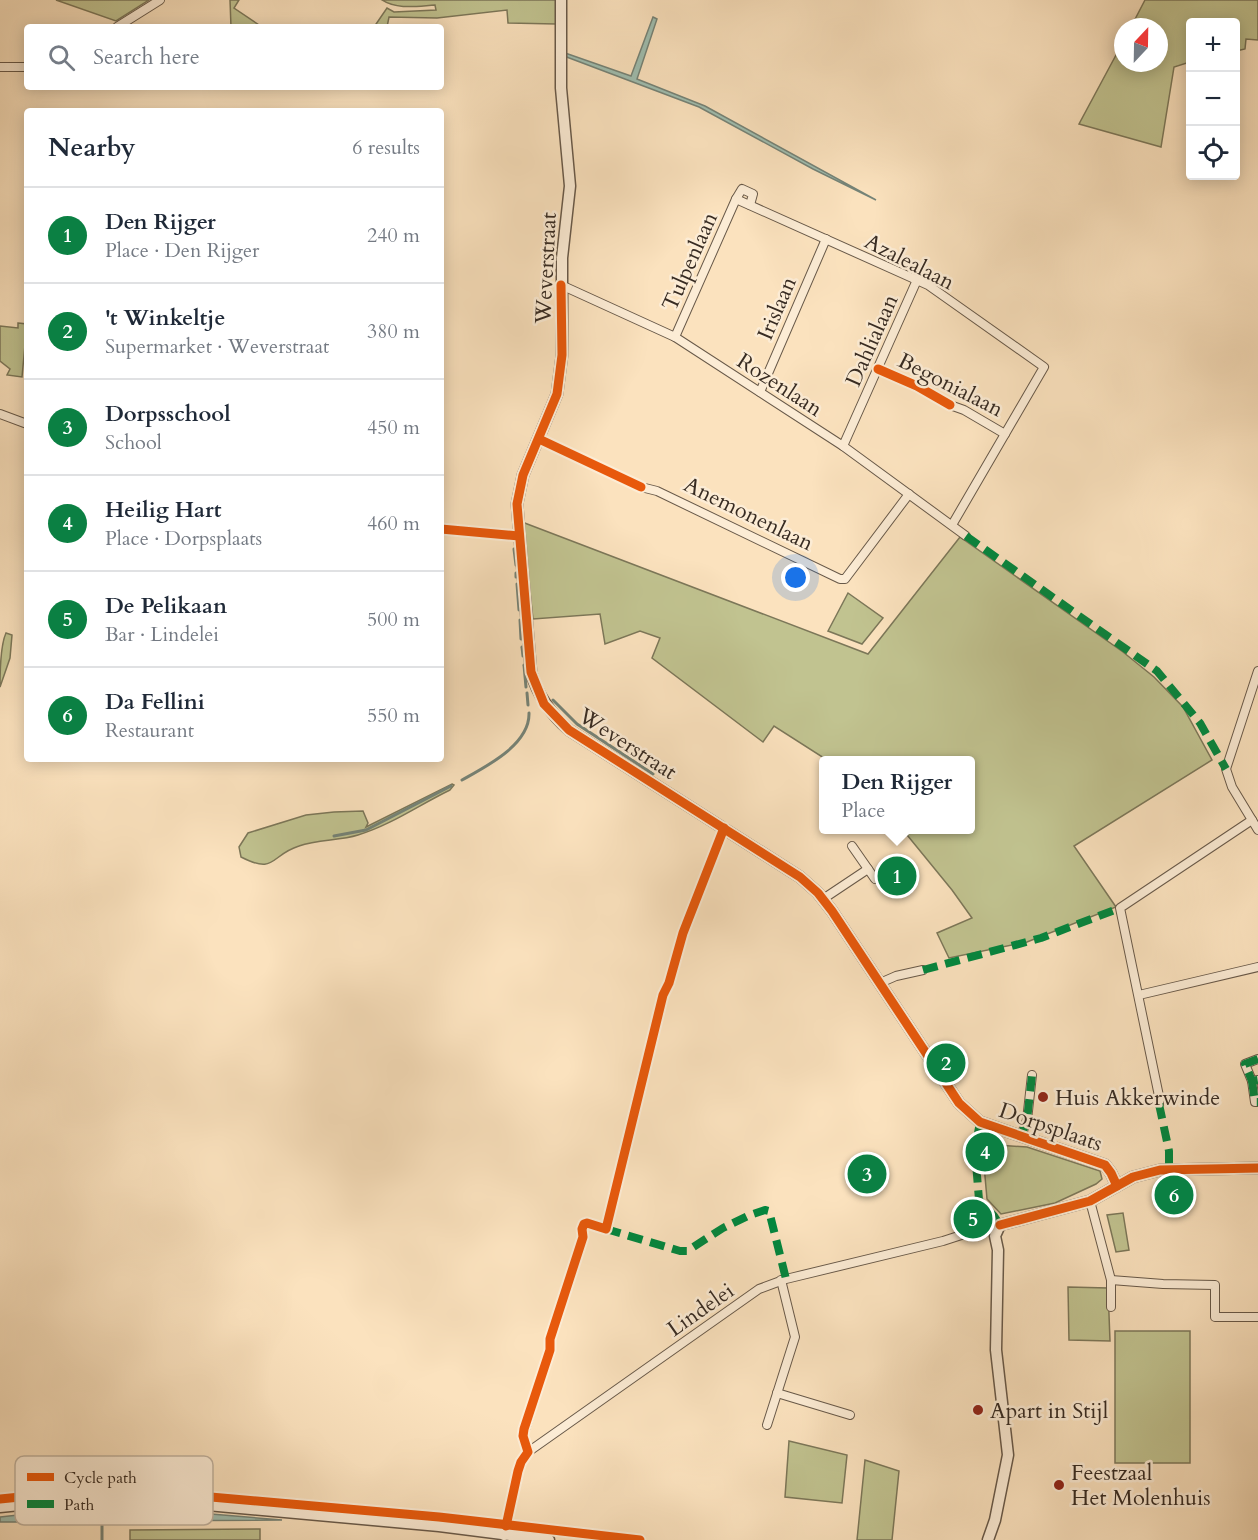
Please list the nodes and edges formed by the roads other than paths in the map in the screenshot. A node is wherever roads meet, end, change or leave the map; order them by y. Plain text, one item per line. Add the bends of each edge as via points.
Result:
1 (160, 0) edge
2 (561, 0) edge
3 (122, 24) edge
4 (0, 67) edge
5 (24, 67) edge
6 (736, 199) joint
7 (826, 239) junction
8 (917, 280) junction
9 (561, 285) junction
10 (675, 338) junction
11 (1044, 367) joint
12 (760, 392) junction
13 (950, 405) dead end
14 (0, 414) edge
15 (24, 423) edge
16 (1005, 434) junction
17 (843, 446) junction
18 (641, 487) dead end
19 (909, 494) junction
20 (952, 525) junction
21 (444, 529) edge
22 (519, 536) junction
23 (966, 536) dead end
24 (1258, 671) edge
25 (1252, 820) junction
26 (724, 828) junction
27 (1258, 830) edge
28 (852, 846) dead end
29 (868, 869) junction
30 (875, 879) dead end
31 (823, 899) junction
32 (1258, 967) edge
33 (923, 970) dead end
34 (669, 983) dead end
35 (880, 983) junction
36 (1139, 995) junction
37 (1258, 1059) edge
38 (1032, 1075) dead end
39 (1255, 1080) edge
40 (1258, 1102) edge
41 (1159, 1104) dead end
42 (980, 1122) joint
43 (1020, 1136) junction
44 (1258, 1168) edge
45 (1117, 1186) junction
46 (1090, 1201) junction
47 (1000, 1225) junction
48 (781, 1280) junction
49 (1111, 1280) junction
50 (1112, 1307) dead end
51 (1258, 1317) edge
52 (550, 1339) dead end
53 (777, 1393) junction
54 (850, 1415) dead end
55 (767, 1425) dead end
56 (528, 1452) junction
57 (213, 1505) edge
58 (15, 1506) edge
59 (0, 1508) edge
60 (504, 1536) junction
61 (549, 1540) edge
62 (988, 1540) edge

1 - 3 street
2 - 9 street, Weverstraat via 561,88 570,186
4 - 5 street
6 - 7 street, Azalealaan via 742,189 753,194 750,205
6 - 10 street, Tulpenlaan
7 - 8 street, Azalealaan
7 - 12 street, Irislaan
8 - 11 street, Azalealaan
8 - 17 street, Dahlialaan
9 - 10 street, Rozenlaan
9 - 22 street, Weverstraat via 562,354 557,394 519,489
10 - 12 street, Rozenlaan
11 - 16 street, Begonialaan
12 - 17 street, Rozenlaan
13 - 16 street, Begonialaan
14 - 15 street
16 - 20 street, Begonialaan
17 - 19 street, Rozenlaan
18 - 19 street, Anemonenlaan via 657,491 840,579 845,579
19 - 20 street, Rozenlaan
20 - 23 street, Rozenlaan
21 - 22 street
22 - 26 street, Weverstraat via 531,672 544,704 568,730
24 - 25 street via 1226,769
25 - 27 street
25 - 36 street via 1120,908
26 - 31 street, Weverstraat via 800,877
26 - 34 street via 683,933
28 - 29 street
29 - 30 street
29 - 31 street
31 - 35 street, Weverstraat
32 - 36 street
33 - 35 street
35 - 42 street, Weverstraat via 959,1103
36 - 41 street
37 - 39 street via 1245,1064
38 - 43 street via 1027,1120
39 - 40 street
42 - 43 street, Dorpsplaats
43 - 45 street, Dorpsplaats via 1105,1165
44 - 45 street via 1160,1170
45 - 46 street
46 - 47 street
46 - 49 street
47 - 48 street, Lindelei
47 - 62 street via 995,1236 996,1350 1008,1455
48 - 53 street via 795,1337
48 - 56 street, Lindelei via 759,1289
49 - 50 street
49 - 51 street via 1215,1285 1215,1317
52 - 56 street via 523,1436
53 - 54 street
53 - 55 street
56 - 60 street via 518,1471
57 - 60 street via 439,1526
58 - 59 street
60 - 61 street

